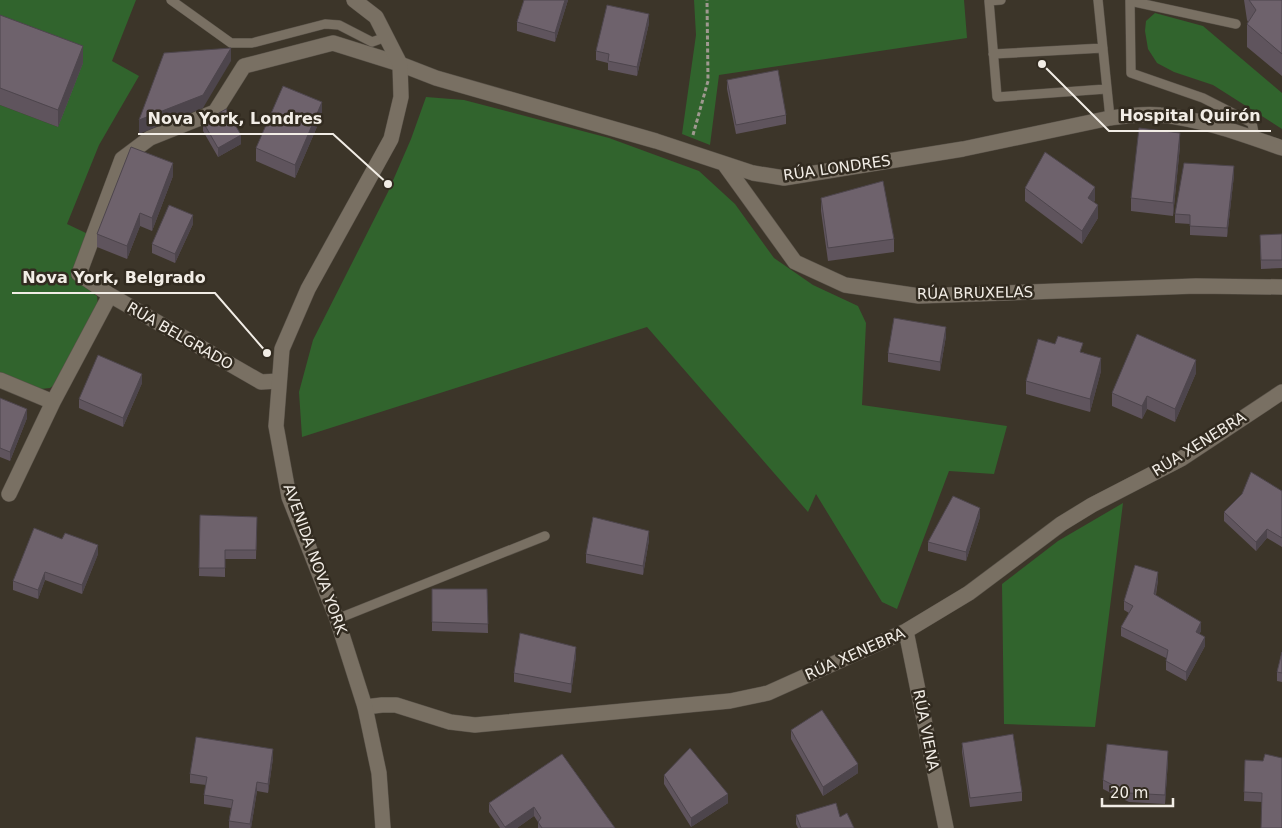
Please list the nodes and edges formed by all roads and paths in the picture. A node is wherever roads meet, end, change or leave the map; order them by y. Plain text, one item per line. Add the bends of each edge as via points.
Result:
1 (171, 0) edge
2 (354, 0) edge
3 (707, 0) edge
4 (1001, 0) edge
5 (1098, 0) edge
6 (1236, 24) dead end
7 (386, 37) junction
8 (1103, 48) junction
9 (994, 54) junction
10 (400, 64) junction
11 (1106, 89) junction
12 (1110, 118) junction
13 (1255, 138) junction
14 (1282, 148) edge
15 (688, 151) junction
16 (725, 164) junction
17 (1282, 286) edge
18 (110, 295) junction
19 (0, 380) edge
20 (279, 381) junction
21 (1282, 392) edge
22 (53, 402) junction
23 (9, 494) dead end
24 (545, 536) dead end
25 (337, 619) junction
26 (906, 631) junction
27 (365, 706) junction
28 (383, 828) edge
29 (946, 828) edge

1 - 7 lane via 231,43 252,43 325,24 339,25 372,42
2 - 7 street, AVENIDA NOVA YORK via 376,17
3 - 15 path via 708,81
4 - 9 lane via 989,1
5 - 8 lane
6 - 13 lane via 1130,1 1131,73 1203,98 1252,123
7 - 10 street, AVENIDA NOVA YORK
8 - 9 lane
8 - 11 lane
9 - 11 lane via 997,96
10 - 15 street, RÚA LONDRES via 436,78
10 - 18 street, RÚA BELGRADO via 333,43 244,66 215,112 150,138 122,159 78,274
10 - 20 street, AVENIDA NOVA YORK via 401,97 391,139 308,289 282,349
11 - 12 lane
12 - 13 street, RÚA LONDRES via 1158,114 1224,127
12 - 16 street, RÚA LONDRES via 963,149 784,178
13 - 14 street, RÚA LONDRES
15 - 16 street, RÚA LONDRES
16 - 17 street, RÚA BRUXELAS via 795,262 845,285 919,296
18 - 20 street, RÚA BELGRADO via 261,382
18 - 22 street
19 - 22 street
20 - 25 street, AVENIDA NOVA YORK via 276,426 289,497
21 - 26 street, RÚA XENEBRA via 1181,459 1092,504 968,593
22 - 23 street
24 - 25 lane
25 - 27 street, AVENIDA NOVA YORK
26 - 27 street, RÚA XENEBRA via 768,693 730,701 475,725 450,722 396,705
26 - 29 street, RÚA VIENA
27 - 28 street, AVENIDA NOVA YORK via 379,773

